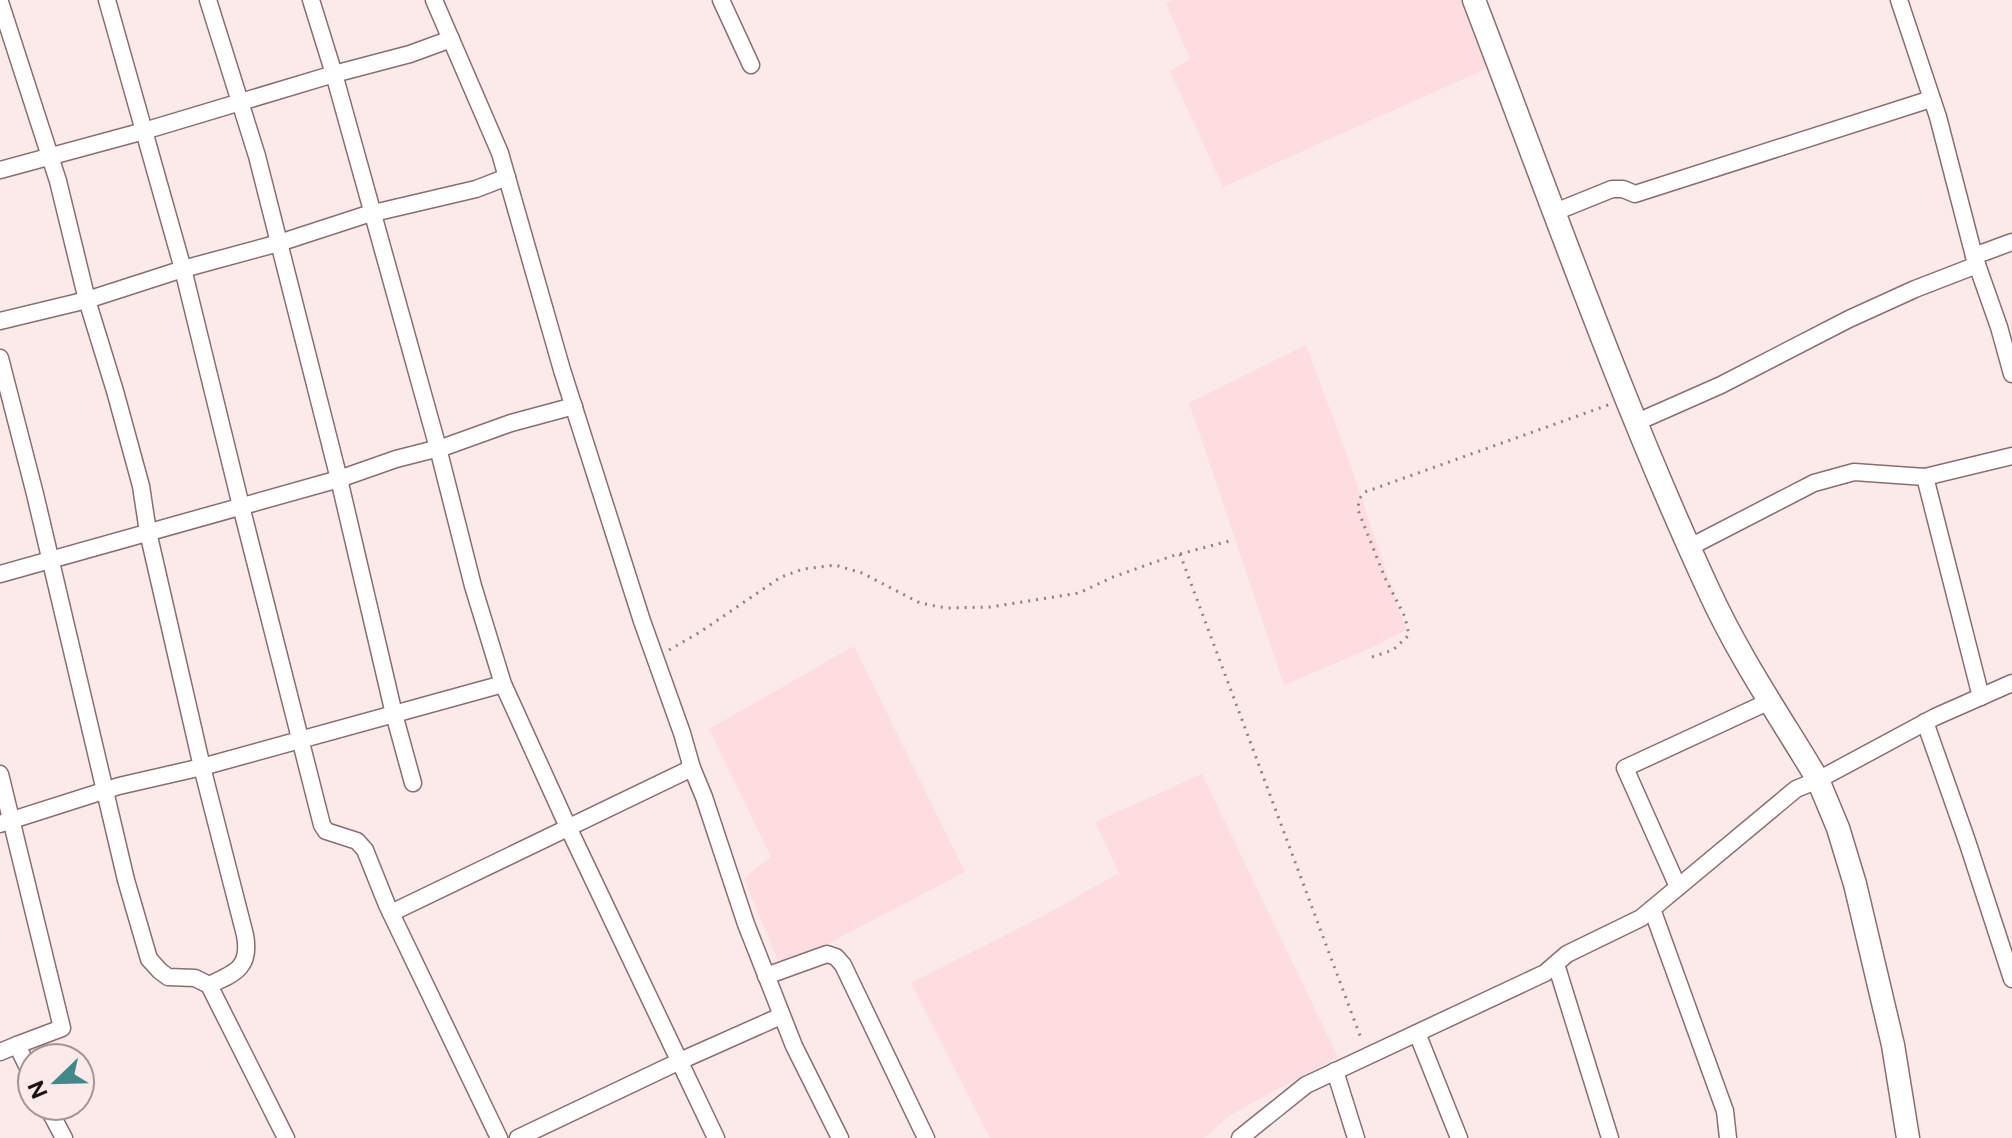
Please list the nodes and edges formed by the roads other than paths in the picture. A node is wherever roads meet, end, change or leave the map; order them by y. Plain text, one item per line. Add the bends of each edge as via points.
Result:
1 (107, 0) edge
2 (208, 0) edge
3 (311, 0) edge
4 (434, 0) edge
5 (721, 0) edge
6 (1474, 0) edge
7 (1899, 0) edge
8 (0, 2) edge
9 (451, 39) junction
10 (751, 65) dead end
11 (334, 74) junction
12 (1931, 99) junction
13 (241, 103) junction
14 (144, 131) junction
15 (50, 156) junction
16 (0, 170) edge
17 (507, 177) junction
18 (1555, 212) junction
19 (372, 213) junction
20 (2012, 242) edge
21 (279, 243) junction
22 (1975, 261) junction
23 (183, 269) junction
24 (87, 300) junction
25 (0, 321) edge
26 (0, 358) edge
27 (2012, 374) edge
28 (574, 406) junction
29 (1635, 423) junction
30 (438, 448) junction
31 (2012, 456) edge
32 (1925, 477) junction
33 (339, 479) junction
34 (241, 506) junction
35 (148, 532) junction
36 (1690, 547) junction
37 (50, 560) junction
38 (0, 574) edge
39 (2012, 683) edge
40 (503, 684) junction
41 (1981, 697) junction
42 (1770, 701) junction
43 (394, 714) junction
44 (1925, 722) junction
45 (300, 740) junction
46 (202, 767) junction
47 (692, 768) junction
48 (0, 774) edge
49 (1818, 780) junction
50 (413, 783) dead end
51 (106, 790) junction
52 (6, 822) edge
53 (568, 827) junction
54 (1678, 887) junction
55 (1652, 909) junction
56 (391, 913) junction
57 (1556, 964) junction
58 (766, 976) junction
59 (2012, 979) edge
60 (209, 985) junction
61 (781, 1016) junction
62 (1417, 1033) junction
63 (25, 1042) edge
64 (680, 1061) junction
65 (1335, 1071) junction
66 (286, 1138) edge
67 (499, 1138) edge
68 (518, 1138) edge
69 (716, 1138) edge
70 (840, 1138) edge
71 (926, 1138) edge
72 (1240, 1138) edge
73 (1356, 1138) edge
74 (1459, 1138) edge
75 (1610, 1138) edge
76 (1728, 1138) edge
77 (1908, 1138) edge

1 - 14 street
2 - 13 street
3 - 11 street
4 - 9 street
5 - 10 street
6 - 18 main road
7 - 12 street
8 - 15 street
9 - 11 street
9 - 17 street
11 - 13 street
11 - 19 street
12 - 18 street via 1635,194 1612,189
12 - 22 street
13 - 14 street
13 - 21 street
14 - 15 street
14 - 23 street
15 - 16 street
15 - 24 street
17 - 19 street
17 - 28 street
18 - 29 main road
19 - 21 street
19 - 30 street
20 - 22 street
21 - 23 street
21 - 33 street
22 - 27 street
22 - 29 street
23 - 24 street
23 - 34 street
24 - 25 street
24 - 35 street via 141,486
26 - 37 street
28 - 30 street
28 - 47 street
29 - 36 main road
30 - 33 street
30 - 40 street
31 - 32 street
32 - 36 street via 1854,472 1814,483
32 - 41 street
33 - 34 street
33 - 43 street
34 - 35 street
34 - 45 street
35 - 37 street
35 - 46 street
36 - 42 main road via 1728,630
37 - 38 street
37 - 51 street
39 - 41 street
40 - 43 street
40 - 53 street
41 - 44 street
42 - 49 main road
42 - 54 street via 1625,768
43 - 45 street
43 - 50 street
44 - 49 street
44 - 59 street
45 - 46 street
45 - 56 street via 322,825 362,846
46 - 51 street
46 - 60 street via 248,949 246,961
47 - 53 street
47 - 58 street
48 - 52 street
49 - 54 street via 1796,789
49 - 77 main road via 1855,884 1893,1045
51 - 52 street
51 - 60 street via 149,959 168,977 195,978
52 - 63 street via 62,1028
53 - 56 street
53 - 64 street
54 - 55 street
55 - 57 street
55 - 76 street via 1725,1111
56 - 67 street
57 - 62 street
57 - 75 street
58 - 61 street
58 - 71 street via 827,954 836,957
60 - 66 street
61 - 64 street
61 - 70 street
62 - 65 street
62 - 74 street
64 - 68 street
64 - 69 street
65 - 72 street via 1306,1085
65 - 73 street

